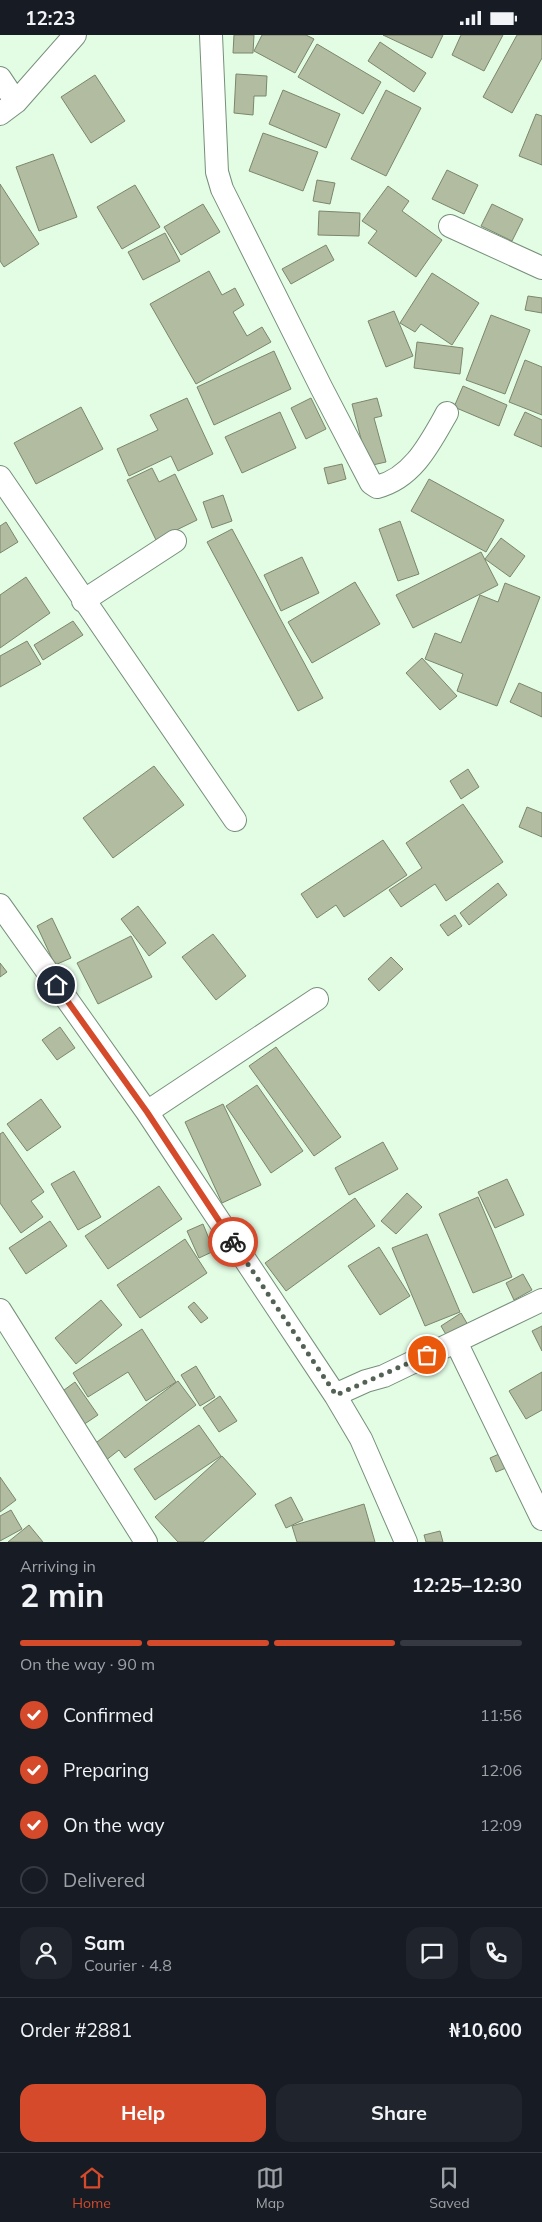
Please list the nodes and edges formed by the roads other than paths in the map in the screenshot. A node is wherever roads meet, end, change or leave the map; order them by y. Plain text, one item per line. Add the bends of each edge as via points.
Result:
1 (75, 35) edge
2 (211, 35) edge
3 (0, 78) edge
4 (8, 108) edge
5 (450, 226) dead end
6 (542, 268) edge
7 (447, 413) dead end
8 (0, 477) edge
9 (175, 541) dead end
10 (83, 601) junction
11 (235, 820) dead end
12 (0, 905) edge
13 (317, 999) dead end
14 (147, 1112) junction
15 (542, 1300) edge
16 (0, 1310) edge
17 (456, 1342) junction
18 (336, 1395) junction
19 (542, 1519) edge
20 (146, 1542) edge
21 (406, 1542) edge

1 - 4 street
2 - 7 street via 217,172 222,189 320,387 372,483 377,487 400,477 425,452
3 - 4 street
5 - 6 street
8 - 10 street
9 - 10 street
10 - 11 street
12 - 14 street
13 - 14 street
14 - 18 street
15 - 17 street
16 - 20 street
17 - 18 street
17 - 19 street
18 - 21 street via 361,1439

